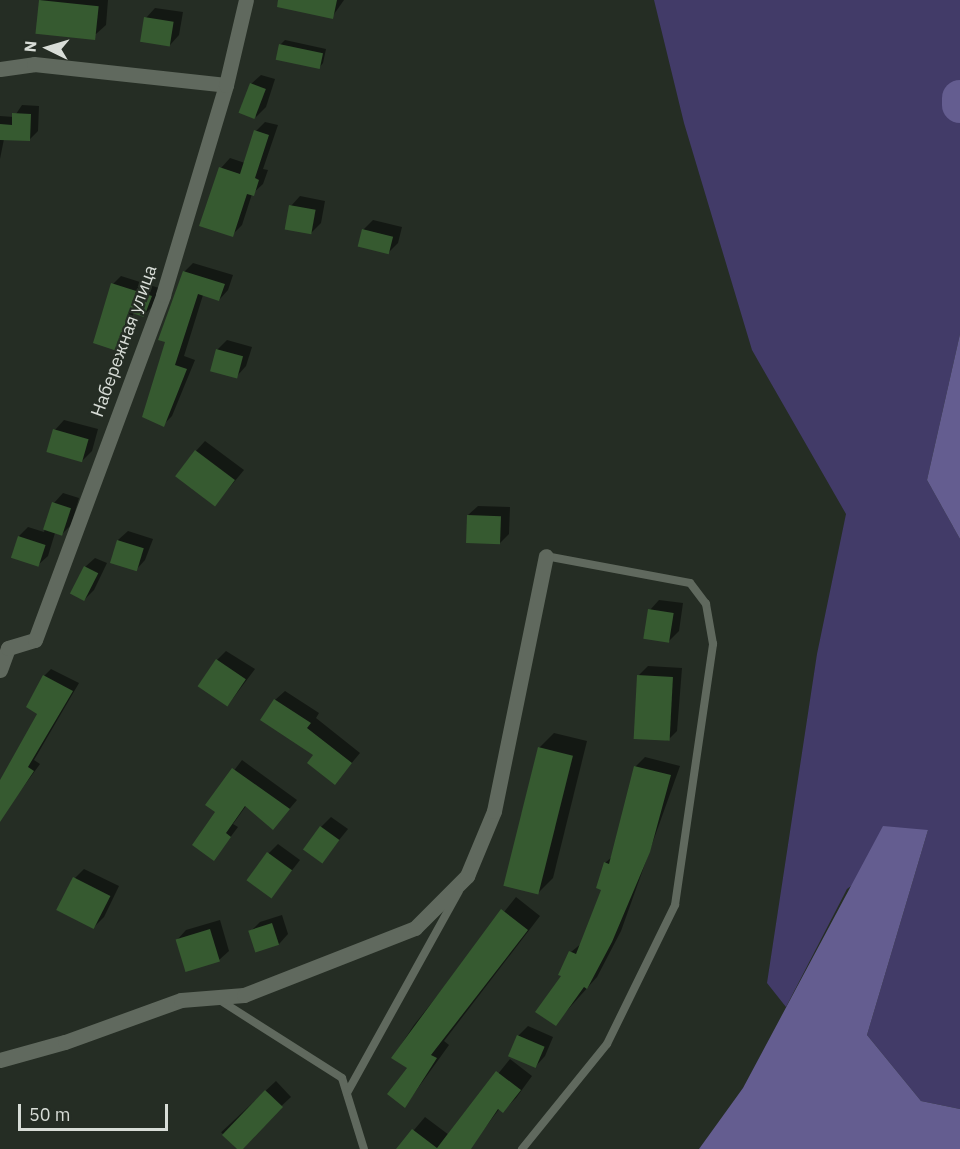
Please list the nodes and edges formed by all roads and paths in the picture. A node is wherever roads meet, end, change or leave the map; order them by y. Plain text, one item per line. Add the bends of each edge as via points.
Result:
1 (246, 0) edge
2 (0, 69) edge
3 (226, 85) junction
4 (546, 556) joint
5 (4, 646) edge
6 (0, 670) edge
7 (467, 876) junction
8 (215, 997) junction
9 (0, 1060) edge
10 (347, 1092) junction
11 (364, 1149) edge
12 (522, 1149) edge

1 - 3 street, Набережная улица
2 - 3 street via 34,64
3 - 5 street, Набережная улица via 163,295 35,640
4 - 7 street via 494,811
4 - 12 lane via 690,583 706,604 713,644 675,905 607,1044
5 - 6 street, Набережная улица
7 - 8 street via 415,928 244,995
7 - 10 lane
8 - 9 street via 181,1000 65,1042
8 - 10 lane via 342,1078
10 - 11 lane

